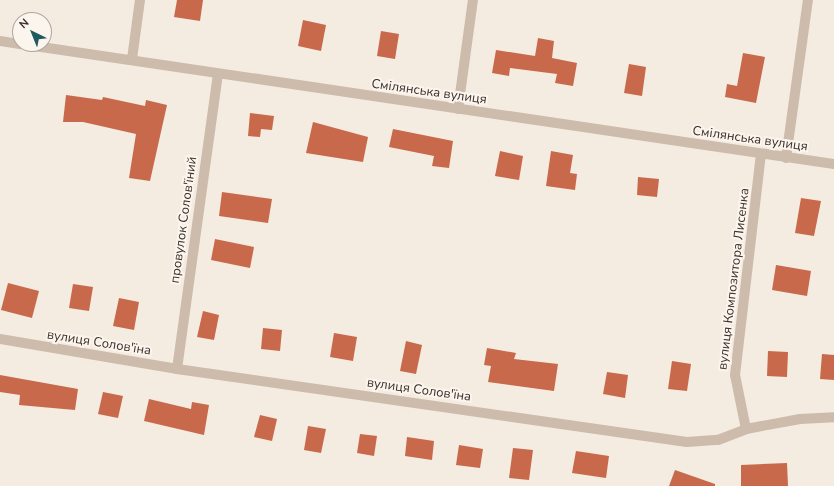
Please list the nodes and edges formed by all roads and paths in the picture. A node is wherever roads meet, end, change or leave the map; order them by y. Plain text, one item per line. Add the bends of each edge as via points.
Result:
1 (140, 0) edge
2 (473, 0) edge
3 (808, 0) edge
4 (0, 41) edge
5 (12, 43) edge
6 (52, 48) edge
7 (132, 60) junction
8 (218, 75) junction
9 (458, 109) junction
10 (761, 155) junction
11 (786, 158) junction
12 (834, 164) edge
13 (0, 340) edge
14 (177, 369) junction
15 (834, 417) edge
16 (746, 429) junction

1 - 7 street
2 - 9 street
3 - 11 street
4 - 5 street, Смілянська вулиця
6 - 7 street, Смілянська вулиця
7 - 8 street, Смілянська вулиця
8 - 9 street, Смілянська вулиця
8 - 14 street, провулок Солов'їний
9 - 10 street, Смілянська вулиця
10 - 11 street, Смілянська вулиця
10 - 16 street, вулиця Композитора Лисенка via 735,375
11 - 12 street, Смілянська вулиця
13 - 14 street, вулиця Солов'їна
14 - 16 street, вулиця Солов'їна via 687,442 718,440
15 - 16 street, вулиця Солов'їна

